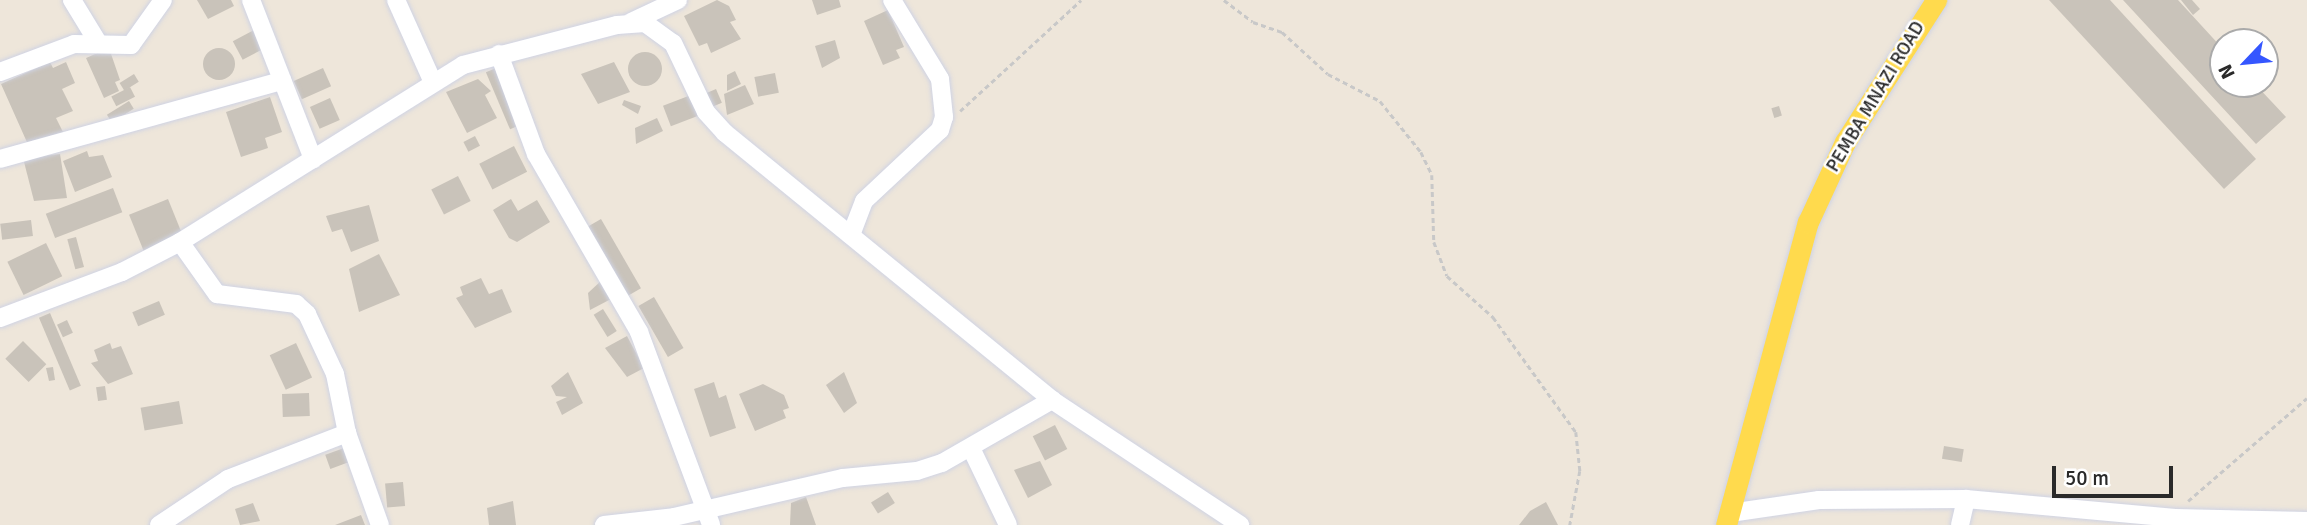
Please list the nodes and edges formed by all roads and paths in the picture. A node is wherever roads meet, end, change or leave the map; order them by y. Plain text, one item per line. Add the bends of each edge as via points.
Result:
1 (72, 0) edge
2 (163, 0) edge
3 (251, 0) edge
4 (396, 0) edge
5 (678, 0) edge
6 (892, 0) edge
7 (1080, 0) edge
8 (1224, 0) edge
9 (1936, 0) edge
10 (632, 22) junction
11 (97, 41) junction
12 (499, 54) junction
13 (0, 72) edge
14 (282, 80) junction
15 (432, 80) junction
16 (940, 130) junction
17 (0, 159) edge
18 (313, 159) junction
19 (851, 235) junction
20 (180, 242) junction
21 (0, 318) edge
22 (2307, 398) edge
23 (1052, 400) junction
24 (346, 433) junction
25 (971, 448) junction
26 (1966, 499) junction
27 (708, 518) edge
28 (2089, 518) edge
29 (2175, 518) junction
30 (1728, 519) edge
31 (2307, 521) edge
32 (2250, 523) edge
33 (159, 525) edge
34 (380, 525) edge
35 (604, 525) edge
36 (1008, 525) edge
37 (1240, 525) edge
38 (1570, 525) edge
39 (1960, 525) edge

1 - 11 street
2 - 11 street via 131,45
3 - 14 street
4 - 15 street
5 - 10 street
6 - 16 street via 940,79
7 - 16 path
8 - 38 path via 1253,22 1282,32 1328,74 1380,101 1421,152 1432,175 1434,242 1447,276 1493,317 1576,432 1580,471
9 - 30 main road, PEMBA MNAZI ROAD via 1845,142 1790,275
10 - 12 street
10 - 19 street via 645,23 673,43 714,123
11 - 13 street
12 - 15 street
12 - 27 street via 536,154 639,332
14 - 17 street
14 - 18 street
15 - 18 street
16 - 19 street via 864,201
18 - 20 street
19 - 23 street
20 - 21 street via 122,272
20 - 24 street via 217,294 303,308 335,374
22 - 29 path
23 - 25 street
23 - 37 street
24 - 33 street via 228,479
24 - 34 street
25 - 27 street via 917,471 843,478
25 - 36 street
26 - 28 street
26 - 30 street via 1819,500
26 - 39 street
27 - 35 street
28 - 29 street
29 - 32 street
31 - 32 street

